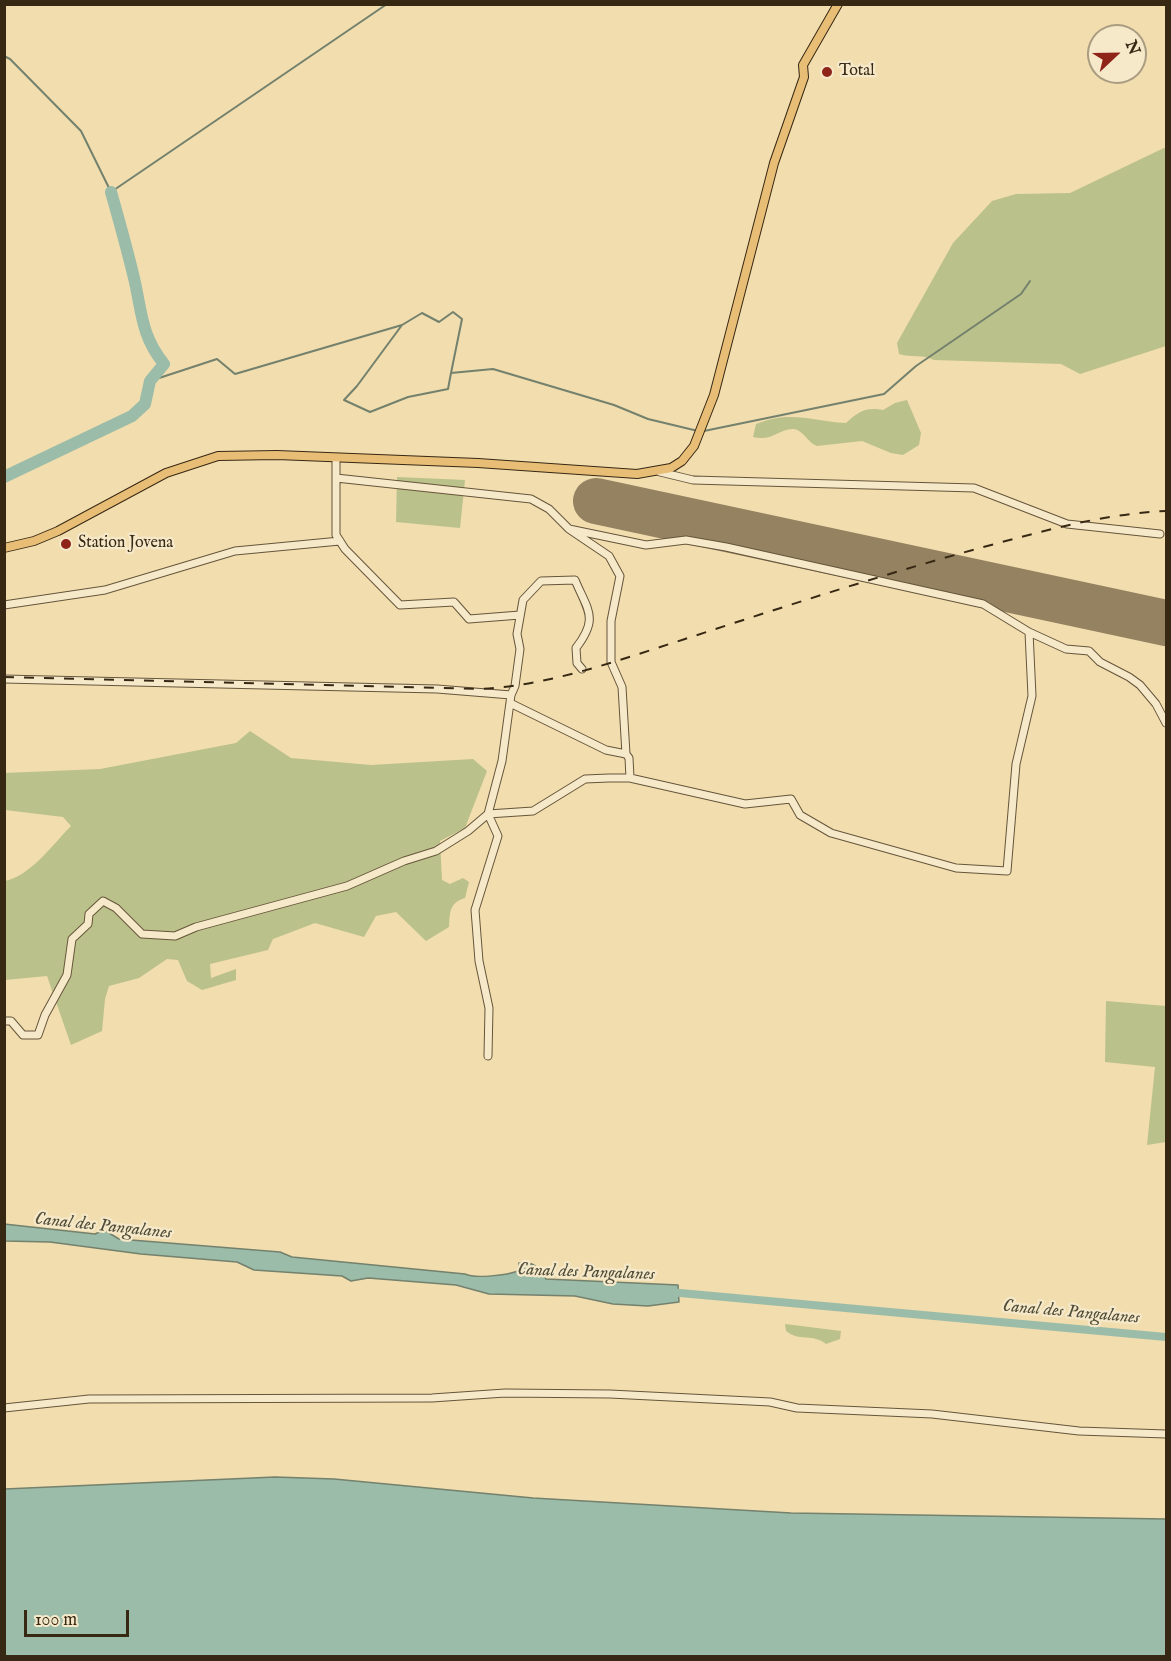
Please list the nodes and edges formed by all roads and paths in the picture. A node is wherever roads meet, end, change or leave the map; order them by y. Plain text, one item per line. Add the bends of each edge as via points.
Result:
1 (838, 4) edge
2 (336, 459) junction
3 (660, 472) junction
4 (336, 478) junction
5 (569, 529) junction
6 (1160, 534) dead end
7 (340, 541) junction
8 (4, 548) edge
9 (4, 605) edge
10 (520, 615) junction
11 (1029, 632) junction
12 (582, 669) dead end
13 (4, 679) edge
14 (510, 699) junction
15 (1167, 723) edge
16 (626, 754) junction
17 (630, 778) junction
18 (488, 814) junction
19 (4, 1021) edge
20 (488, 1056) dead end
21 (4, 1408) edge
22 (1167, 1434) edge

1 - 3 main road via 803,65 804,77 774,163 714,395 694,446 682,461
2 - 3 main road via 526,466 576,472
2 - 4 street
2 - 8 main road via 218,456 166,473 58,531
3 - 6 street via 693,480 974,488 1067,524
4 - 5 street via 531,499 549,508
4 - 7 street via 336,535
5 - 11 street via 646,545 686,540 910,586 983,604
5 - 16 street via 609,556 620,576 611,621 611,662 622,687
7 - 9 street via 235,551 105,590
7 - 10 street via 400,605 454,602 469,619
10 - 12 street via 523,600 541,581 575,580 589,606 588,633 576,648 577,663
10 - 14 street via 520,649
11 - 15 street via 1066,649 1089,651 1100,662 1129,677 1156,704
11 - 17 street via 1032,696 1016,764 1007,872 956,868 831,833 800,815 791,799 745,804
13 - 14 street via 437,689
14 - 16 street via 606,750
14 - 18 street via 502,760
16 - 17 street
17 - 18 street via 585,779 533,811
18 - 19 street via 436,851 347,885 175,936 142,934 116,908 103,901 72,939 67,975 38,1035 23,1035 11,1021
18 - 20 street via 498,836 475,910 479,961 489,1008
21 - 22 street via 89,1399 610,1394 770,1402 796,1408 932,1414 1079,1431

